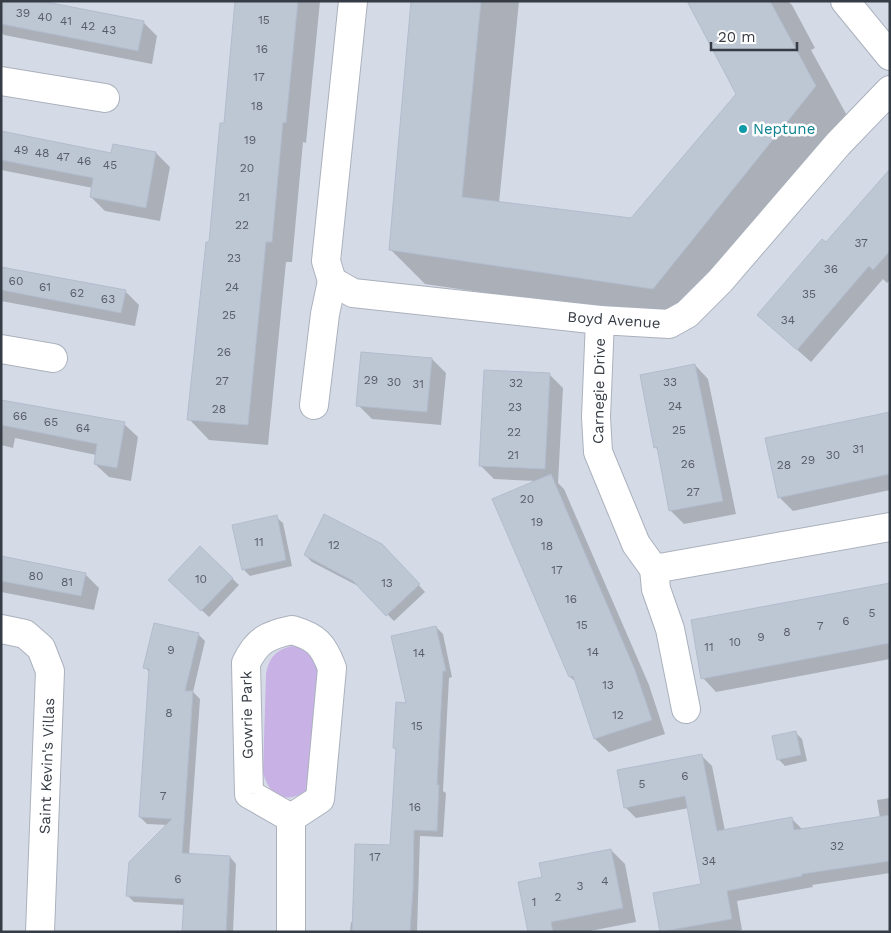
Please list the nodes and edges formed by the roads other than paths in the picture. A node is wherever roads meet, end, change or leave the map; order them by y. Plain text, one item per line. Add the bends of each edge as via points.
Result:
1 (353, 1) edge
2 (845, 1) edge
3 (890, 56) edge
4 (1, 81) edge
5 (890, 90) edge
6 (106, 98) dead end
7 (332, 281) junction
8 (600, 320) junction
9 (1, 349) edge
10 (53, 358) dead end
11 (314, 406) dead end
12 (890, 527) edge
13 (654, 569) junction
14 (1, 629) edge
15 (686, 708) dead end
16 (291, 818) junction
17 (40, 932) edge
18 (291, 932) edge

1 - 7 street via 326,261
2 - 3 street
4 - 6 street
5 - 8 street, Boyd Avenue via 687,314 669,324
7 - 8 street, Boyd Avenue via 353,294
7 - 11 street
8 - 13 street, Carnegie Drive via 596,417 598,452 636,544
9 - 10 street
12 - 13 street
13 - 15 street, Carnegie Drive via 656,589 670,629
14 - 17 street, Saint Kevin's Villas via 25,634 41,648 50,671
16 - 16 street, Gowrie Park via 320,799 332,668 320,644 308,635 292,630 262,641 252,650 246,663 249,794
16 - 18 street

